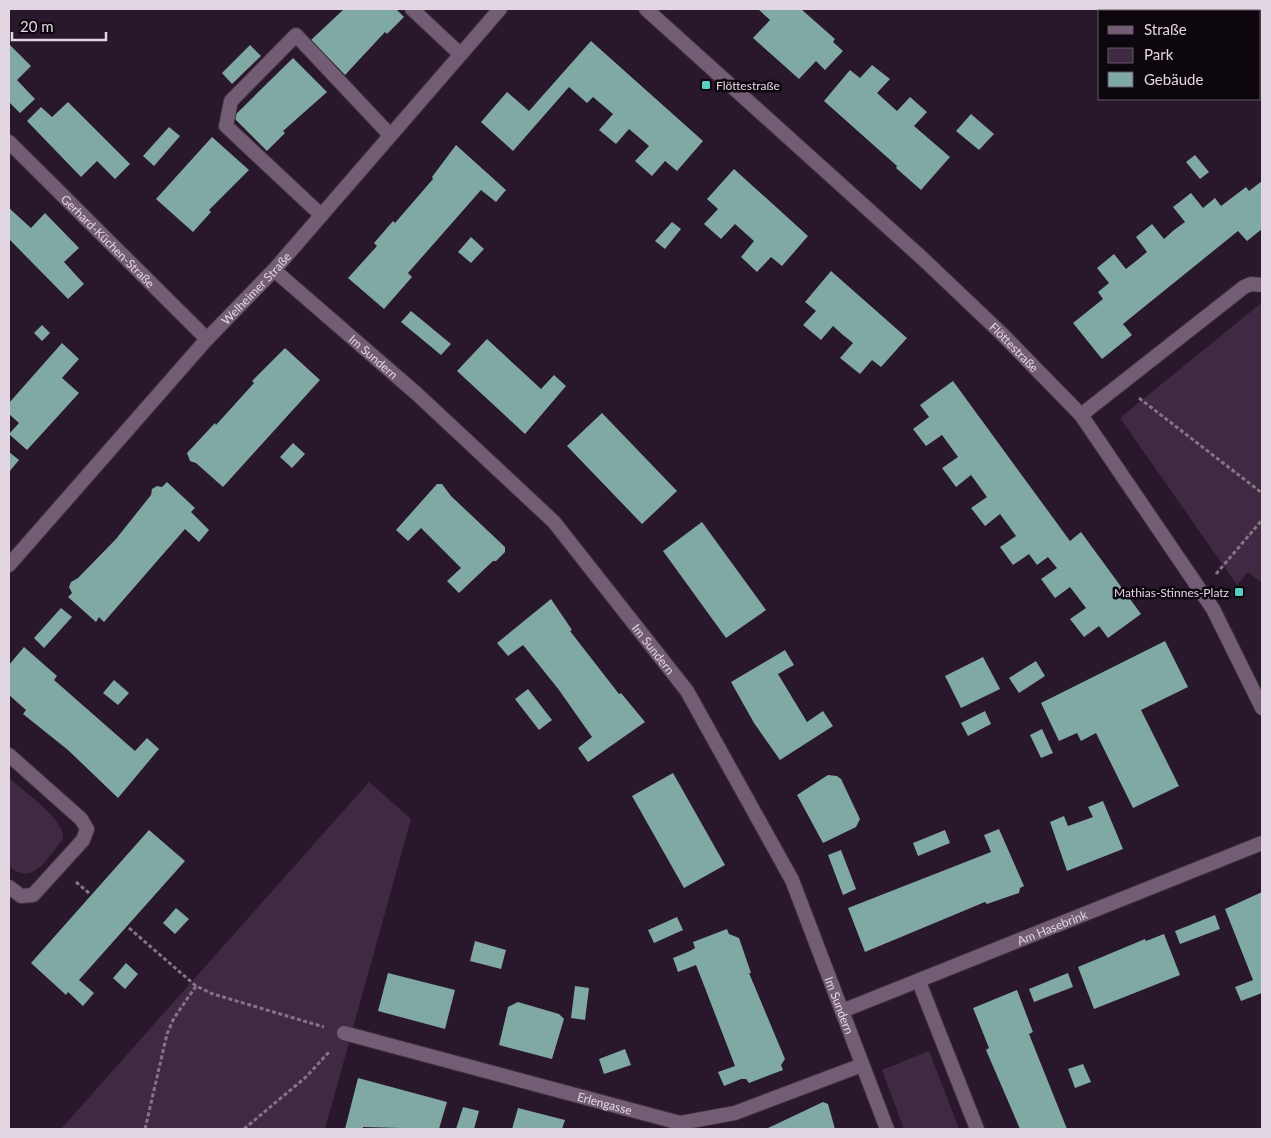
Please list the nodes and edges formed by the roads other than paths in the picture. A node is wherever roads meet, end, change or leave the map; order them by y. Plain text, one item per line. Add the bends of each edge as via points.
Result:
1 (412, 9) edge
2 (500, 9) edge
3 (646, 9) edge
4 (460, 54) junction
5 (390, 135) junction
6 (9, 142) edge
7 (321, 215) junction
8 (274, 270) junction
9 (1262, 285) edge
10 (208, 339) junction
11 (1081, 415) junction
12 (9, 565) edge
13 (1262, 708) edge
14 (9, 755) edge
15 (1262, 843) edge
16 (9, 887) edge
17 (919, 982) junction
18 (842, 1011) junction
19 (344, 1033) road end
20 (862, 1065) junction
21 (887, 1129) edge
22 (976, 1129) edge

1 - 4 street
2 - 4 street, Welheimer Straße
3 - 11 street, Flöttestraße via 922,258
4 - 5 street, Welheimer Straße
5 - 7 street, Welheimer Straße
5 - 7 street via 296,35 231,101 226,126
6 - 10 street, Gerhard-Küchen-Straße
7 - 8 street, Welheimer Straße
8 - 10 street, Welheimer Straße
8 - 18 street, Im Sundern via 417,394 554,522 687,691 792,880
9 - 11 street via 1251,284 1244,288
10 - 12 street, Welheimer Straße
11 - 13 street, Flöttestraße via 1213,609
14 - 16 street via 81,819 87,829 83,840 33,895 20,896
15 - 17 street, Am Hasebrink
17 - 18 street, Am Hasebrink
17 - 22 street
18 - 20 street, Im Sundern
19 - 20 street, Erlengasse via 680,1123 735,1113
20 - 21 street, Im Sundern

